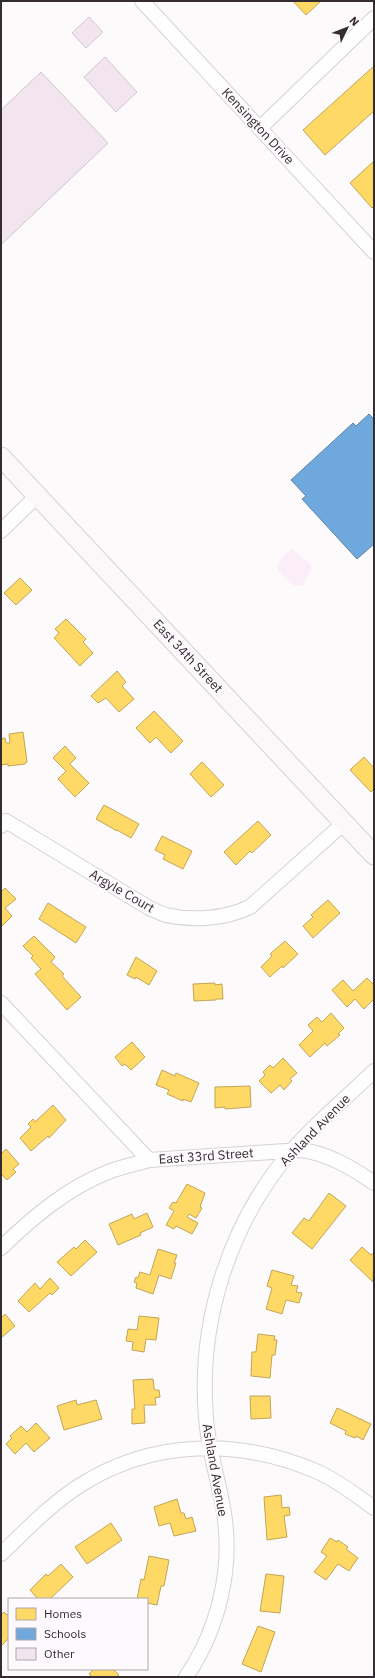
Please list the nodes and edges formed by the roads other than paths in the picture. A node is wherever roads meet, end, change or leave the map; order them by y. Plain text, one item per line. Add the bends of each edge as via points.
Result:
1 (142, 1) edge
2 (374, 18) edge
3 (260, 128) junction
4 (374, 252) edge
5 (1, 457) edge
6 (37, 496) junction
7 (1, 531) edge
8 (344, 823) junction
9 (1, 826) edge
10 (374, 855) edge
11 (1, 1003) edge
12 (374, 1071) edge
13 (293, 1150) junction
14 (149, 1160) junction
15 (374, 1183) edge
16 (1, 1248) edge
17 (209, 1449) junction
18 (374, 1508) edge
19 (1, 1554) edge
20 (186, 1677) edge

1 - 3 street, Kensington Drive
2 - 3 street
3 - 4 street, Kensington Drive
5 - 6 street, East 34th Street
6 - 7 street
6 - 8 street, East 34th Street
8 - 9 street, Argyle Court via 250,907 238,913 192,918 166,915 149,908 6,821
8 - 10 street, East 34th Street
11 - 14 street, East 33rd Street
12 - 13 street, Ashland Avenue
13 - 14 street, East 33rd Street
13 - 15 street, East 33rd Street via 316,1152 326,1156
13 - 17 street, Ashland Avenue via 270,1179 248,1215 228,1258 219,1287 206,1359
14 - 16 street via 108,1172 81,1185 32,1220
17 - 18 street via 225,1448 261,1453 296,1463 345,1487
17 - 19 street via 159,1454 135,1460 102,1474 55,1503
17 - 20 street, Ashland Avenue via 224,1514 226,1562 221,1598 214,1621

